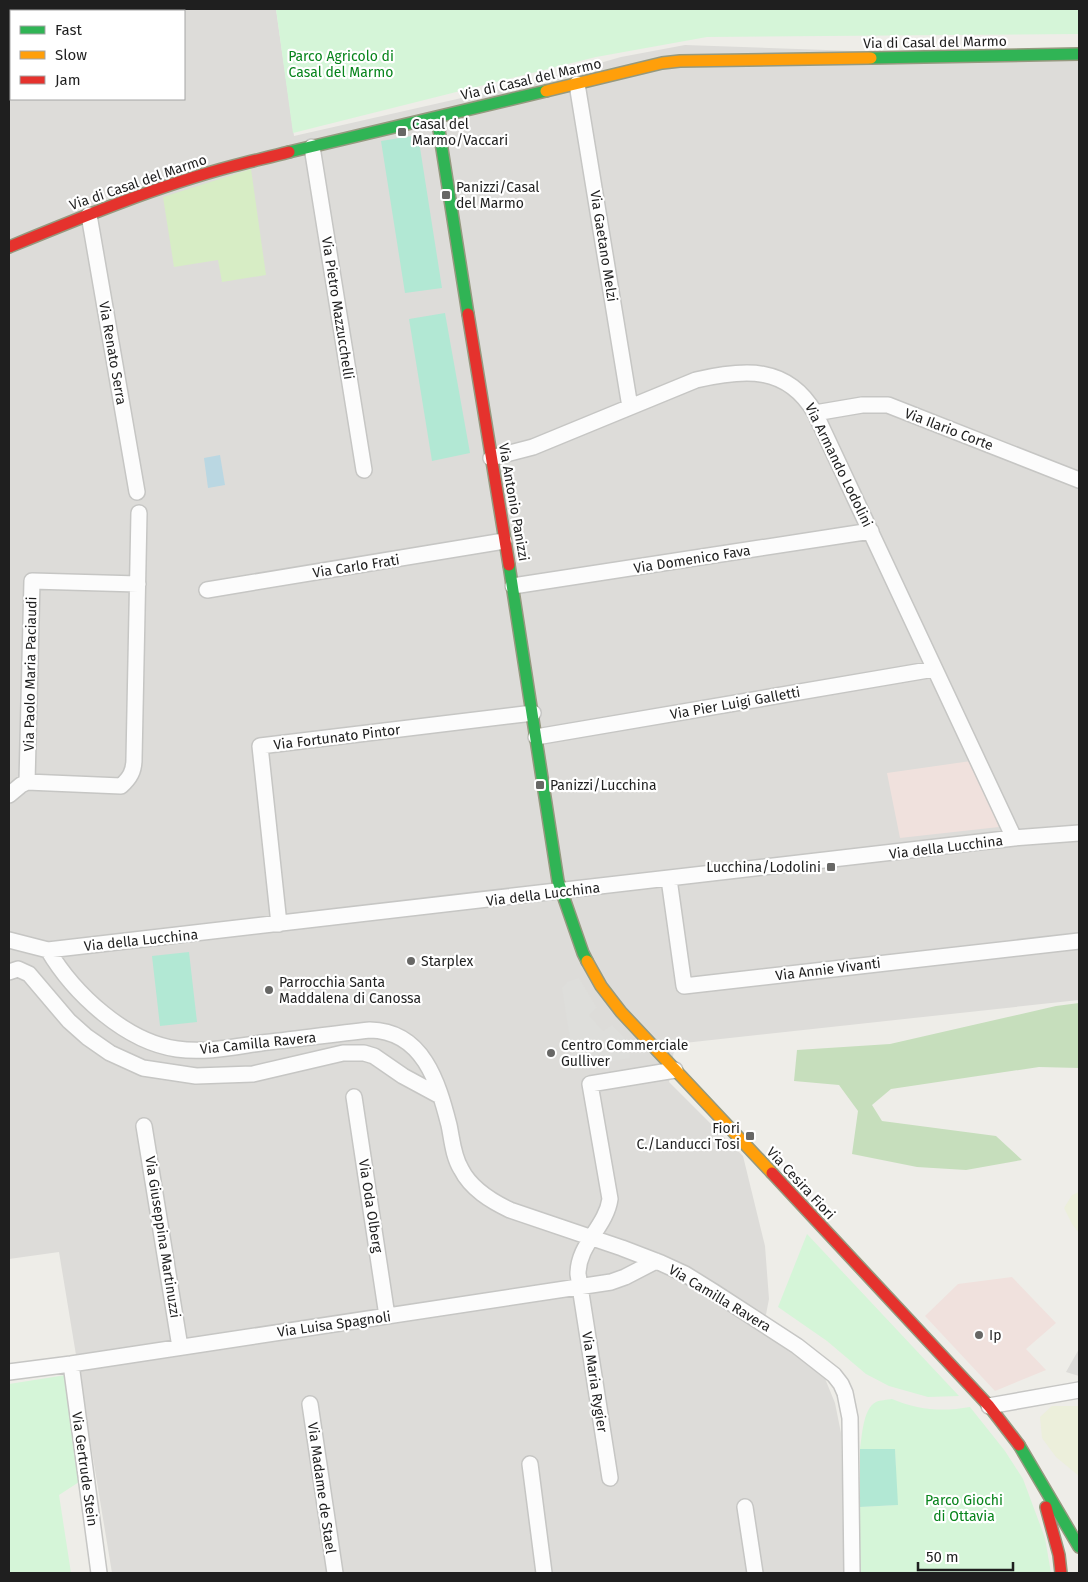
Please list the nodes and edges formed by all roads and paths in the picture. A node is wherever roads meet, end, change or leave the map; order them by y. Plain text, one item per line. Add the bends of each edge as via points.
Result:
1 (1079, 54) edge
2 (577, 84) junction
3 (437, 118) junction
4 (312, 147) junction
5 (89, 215) junction
6 (9, 247) edge
7 (630, 407) junction
8 (815, 412) junction
9 (491, 458) junction
10 (364, 470) dead end
11 (1079, 480) edge
12 (137, 492) dead end
13 (139, 513) dead end
14 (872, 531) junction
15 (504, 541) junction
16 (138, 584) junction
17 (513, 586) junction
18 (207, 590) dead end
19 (934, 669) junction
20 (533, 713) junction
21 (536, 737) junction
22 (27, 782) junction
23 (9, 795) edge
24 (1079, 833) edge
25 (1014, 838) junction
26 (669, 879) junction
27 (561, 891) junction
28 (279, 924) junction
29 (9, 940) edge
30 (1079, 941) edge
31 (48, 950) junction
32 (9, 972) edge
33 (140, 1038) junction
34 (125, 1060) junction
35 (675, 1070) junction
36 (440, 1096) junction
37 (354, 1097) dead end
38 (144, 1126) dead end
39 (591, 1237) junction
40 (656, 1261) junction
41 (579, 1286) junction
42 (388, 1316) junction
43 (180, 1347) junction
44 (71, 1364) junction
45 (9, 1372) edge
46 (1079, 1390) edge
47 (310, 1404) dead end
48 (989, 1406) junction
49 (530, 1464) dead end
50 (610, 1478) dead end
51 (1040, 1483) junction
52 (746, 1508) dead end
53 (1079, 1546) edge
54 (99, 1573) edge
55 (335, 1573) edge
56 (544, 1573) edge
57 (755, 1573) edge
58 (852, 1573) edge
59 (1061, 1573) edge

1 - 2 street, Via di Casal del Marmo via 680,61
2 - 3 street, Via di Casal del Marmo
2 - 7 street, Via Gaetano Melzi
3 - 4 street, Via di Casal del Marmo
3 - 9 street, Via Antonio Panizzi
4 - 5 street, Via di Casal del Marmo via 232,166
4 - 10 street, Via Pietro Mazzucchelli
5 - 6 street, Via di Casal del Marmo
5 - 12 street, Via Renato Serra
7 - 8 street, Via Armando Lodolini via 696,380 753,372 791,385 806,398
7 - 9 street, Via Armando Lodolini via 533,447
8 - 11 street, Via Ilario Corte via 888,405
8 - 14 street, Via Armando Lodolini
9 - 15 street, Via Antonio Panizzi
13 - 16 street
14 - 17 street, Via Domenico Fava
14 - 19 street, Via Armando Lodolini
15 - 17 street, Via Antonio Panizzi
15 - 18 street, Via Carlo Frati
16 - 22 street via 134,766 131,776 121,786
16 - 22 street, Via Paolo Maria Paciaudi via 32,581
17 - 20 street, Via Antonio Panizzi
19 - 21 street, Via Pier Luigi Galletti
19 - 25 street, Via Armando Lodolini
20 - 21 street, Via Antonio Panizzi
20 - 28 street, Via Fortunato Pintor via 260,746
21 - 27 street, Via Antonio Panizzi
22 - 23 street
24 - 25 street, Via della Lucchina
25 - 26 street, Via della Lucchina
26 - 27 street, Via della Lucchina
26 - 30 street, Via Annie Vivanti via 684,986
27 - 28 street, Via della Lucchina
27 - 35 street, Via Cesira Fiori via 584,953 601,986
28 - 31 street, Via della Lucchina
29 - 31 street, Via della Lucchina
31 - 33 street, Via Camilla Ravera via 81,992 110,1018
32 - 34 street, Via Camilla Ravera via 18,969 29,974 78,1030
33 - 34 street
33 - 36 street, Via Camilla Ravera via 177,1049 216,1049 379,1030 398,1036 415,1048 429,1068
34 - 36 street, Via Camilla Ravera via 158,1071 224,1076 253,1074 348,1053 366,1053
35 - 39 street, Via Maria Rygier via 590,1084 610,1199 606,1214
35 - 48 street, Via Cesira Fiori
36 - 39 street, Via Camilla Ravera via 457,1161 473,1186 493,1202 510,1210
37 - 42 street, Via Oda Olberg
38 - 43 street, Via Giuseppina Martinuzzi
39 - 40 street, Via Camilla Ravera
39 - 41 street, Via Maria Rygier via 579,1260
40 - 41 street, Via Luisa Spagnoli via 620,1279
40 - 58 street, Via Camilla Ravera via 694,1280 797,1346 841,1384 850,1418
41 - 42 street, Via Luisa Spagnoli
41 - 50 street, Via Maria Rygier
42 - 43 street, Via Luisa Spagnoli
43 - 44 street, Via Luisa Spagnoli
44 - 45 street, Via Luisa Spagnoli
44 - 54 street, Via Gertrude Stein
46 - 48 street
47 - 55 street, Via Madame de Stael
48 - 51 street, Via Cesira Fiori via 1018,1445
49 - 56 street
51 - 53 street, Via Cesira Fiori
51 - 59 street, Via Cesira Fiori
52 - 57 street

